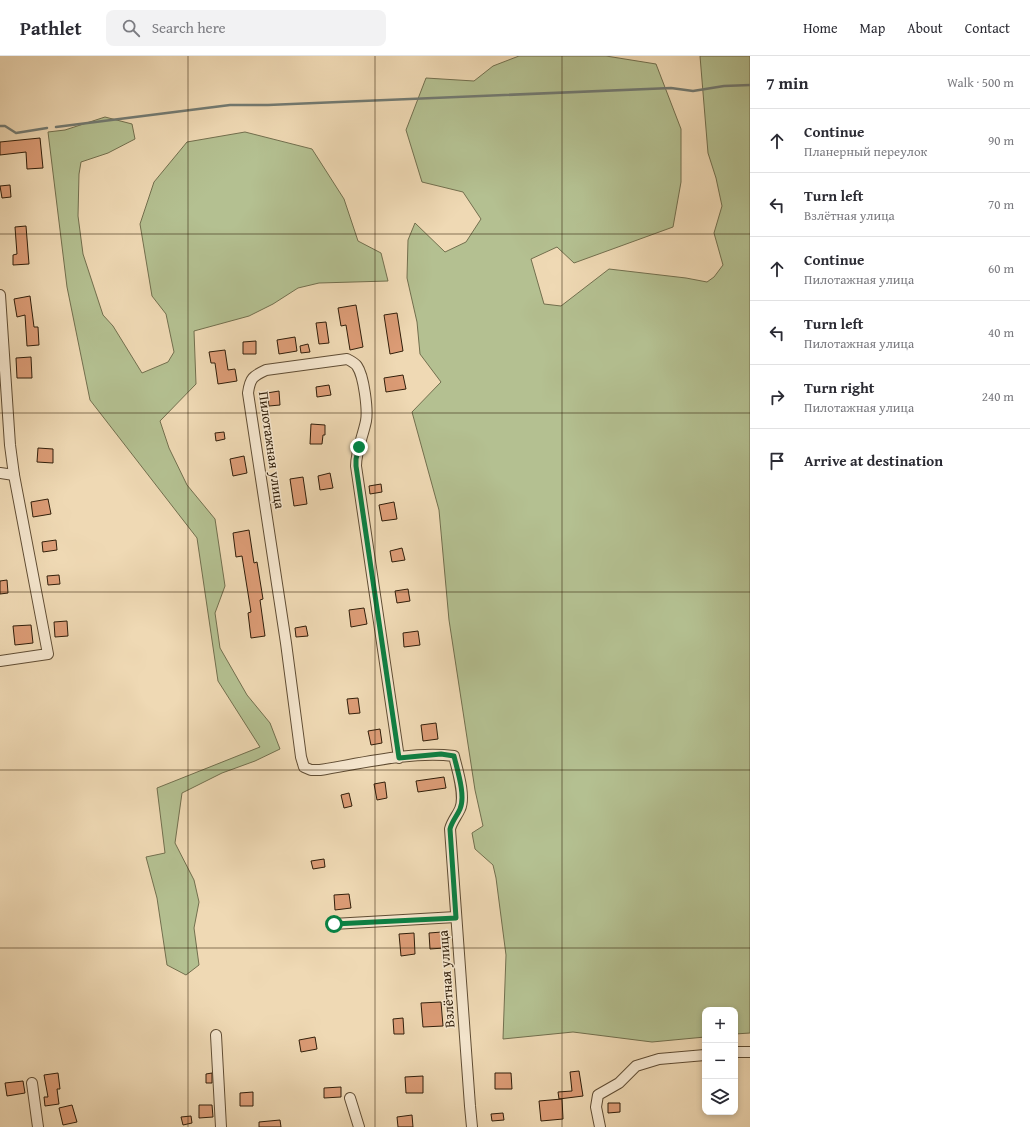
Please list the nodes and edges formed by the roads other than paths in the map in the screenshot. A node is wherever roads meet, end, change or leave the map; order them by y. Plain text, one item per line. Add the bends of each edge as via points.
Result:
1 (0, 295) edge
2 (0, 473) edge
3 (14, 475) junction
4 (0, 661) edge
5 (399, 758) junction
6 (450, 829) joint
7 (456, 918) junction
8 (334, 924) dead end
9 (216, 1036) dead end
10 (738, 1052) edge
11 (750, 1052) edge
12 (702, 1055) edge
13 (32, 1084) dead end
14 (350, 1098) dead end
15 (38, 1127) edge
16 (221, 1127) edge
17 (359, 1127) edge
18 (472, 1127) edge
19 (600, 1127) edge

1 - 3 street
2 - 3 street
3 - 4 street via 48,654
5 - 5 street, Пилотажная улица via 320,770 304,767 248,393 249,383 254,376 266,370 347,360 355,363 362,379 367,419 356,466
5 - 6 street, Пилотажная улица via 441,754 454,756 462,802
6 - 7 street, Взлётная улица
7 - 8 street
7 - 18 street, Взлётная улица
9 - 16 street
10 - 11 street
12 - 19 street via 659,1059 636,1066 619,1083 598,1095 596,1107
13 - 15 street
14 - 17 street

